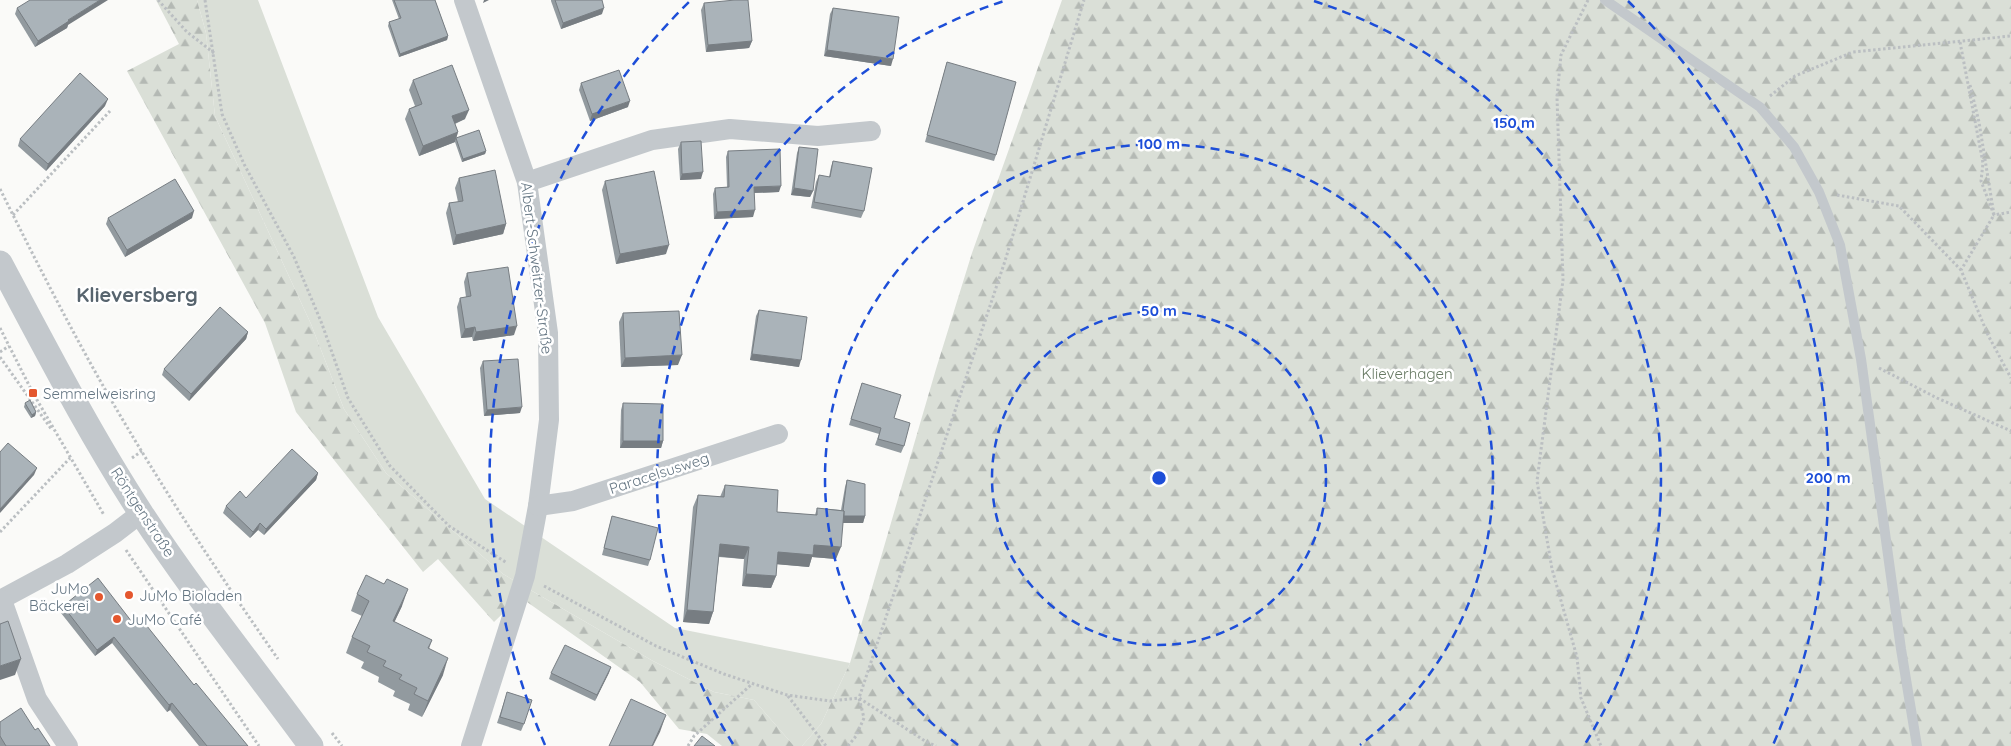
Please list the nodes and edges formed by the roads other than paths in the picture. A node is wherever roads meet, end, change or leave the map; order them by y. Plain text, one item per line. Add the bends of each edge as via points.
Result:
1 (464, 0) edge
2 (1606, 0) edge
3 (871, 131) dead end
4 (528, 182) junction
5 (0, 262) edge
6 (778, 434) dead end
7 (538, 506) junction
8 (142, 513) junction
9 (1, 600) edge
10 (68, 746) edge
11 (311, 746) edge
12 (471, 746) edge
13 (1917, 746) edge

1 - 4 street, Albert-Schweitzer-Straße
2 - 13 lane via 1760,107 1794,147 1819,192 1840,245 1861,359
3 - 4 street via 818,136 730,129 652,140
4 - 7 street, Albert-Schweitzer-Straße via 548,333 549,420
5 - 8 street, Röntgenstraße via 76,402
6 - 7 street, Paracelsusweg via 573,501
7 - 12 street, Albert-Schweitzer-Straße via 525,576
8 - 9 street via 67,564
8 - 11 street, Röntgenstraße via 210,613
9 - 10 street via 37,699

